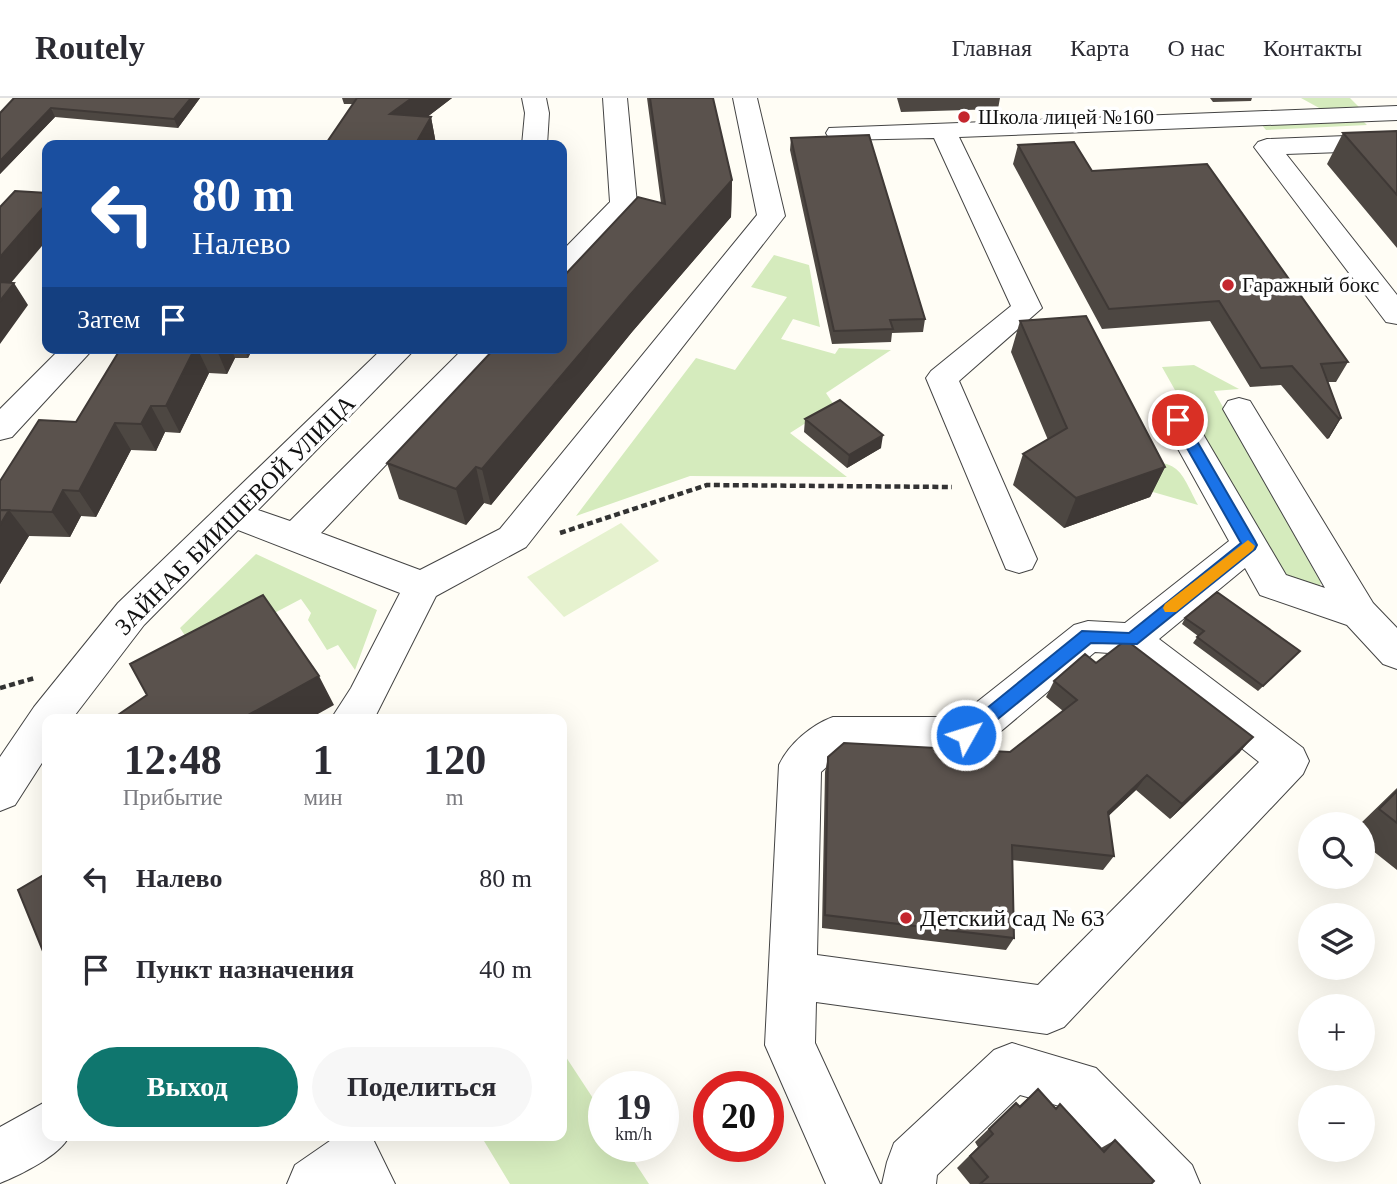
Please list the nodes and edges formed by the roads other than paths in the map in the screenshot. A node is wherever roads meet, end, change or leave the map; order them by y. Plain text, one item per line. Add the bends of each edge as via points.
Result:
1 (534, 98) edge
2 (615, 98) edge
3 (745, 98) edge
4 (1397, 113) edge
5 (943, 130) junction
6 (838, 133) edge
7 (535, 140) edge
8 (1397, 142) edge
9 (567, 262) edge
10 (1397, 315) edge
11 (73, 354) edge
12 (395, 354) edge
13 (476, 354) edge
14 (1239, 409) dead end
15 (1178, 420) dead end
16 (0, 429) edge
17 (233, 514) junction
18 (294, 539) junction
19 (1250, 545) junction
20 (1020, 559) dead end
21 (422, 586) junction
22 (1360, 614) junction
23 (1132, 639) junction
24 (1397, 653) edge
25 (53, 714) edge
26 (355, 714) edge
27 (42, 729) edge
28 (0, 792) edge
29 (792, 975) junction
30 (42, 1131) edge
31 (0, 1157) edge
32 (853, 1184) edge
33 (909, 1184) edge
34 (1173, 1184) edge

1 - 7 street
2 - 9 street via 624,204
3 - 21 street via 771,216 513,538
4 - 5 street
5 - 6 street
5 - 20 street via 1027,308 942,378
8 - 10 street via 1267,147
11 - 16 street
12 - 17 street, ЗАЙНАБ БИИШЕВОЙ УЛИЦА
13 - 18 street
14 - 22 street
15 - 19 street
17 - 18 street
17 - 25 street, ЗАЙНАБ БИИШЕВОЙ УЛИЦА via 131,614
18 - 21 street
19 - 22 street via 1272,585
19 - 23 street
21 - 26 street
22 - 24 street
23 - 29 street via 1088,636 966,735 833,735 800,765
23 - 29 street via 1288,761 1048,1010
27 - 28 street, ЗАЙНАБ БИИШЕВОЙ УЛИЦА
29 - 32 street via 790,1045
30 - 31 street
33 - 34 street via 913,1161 1012,1068 1078,1086

